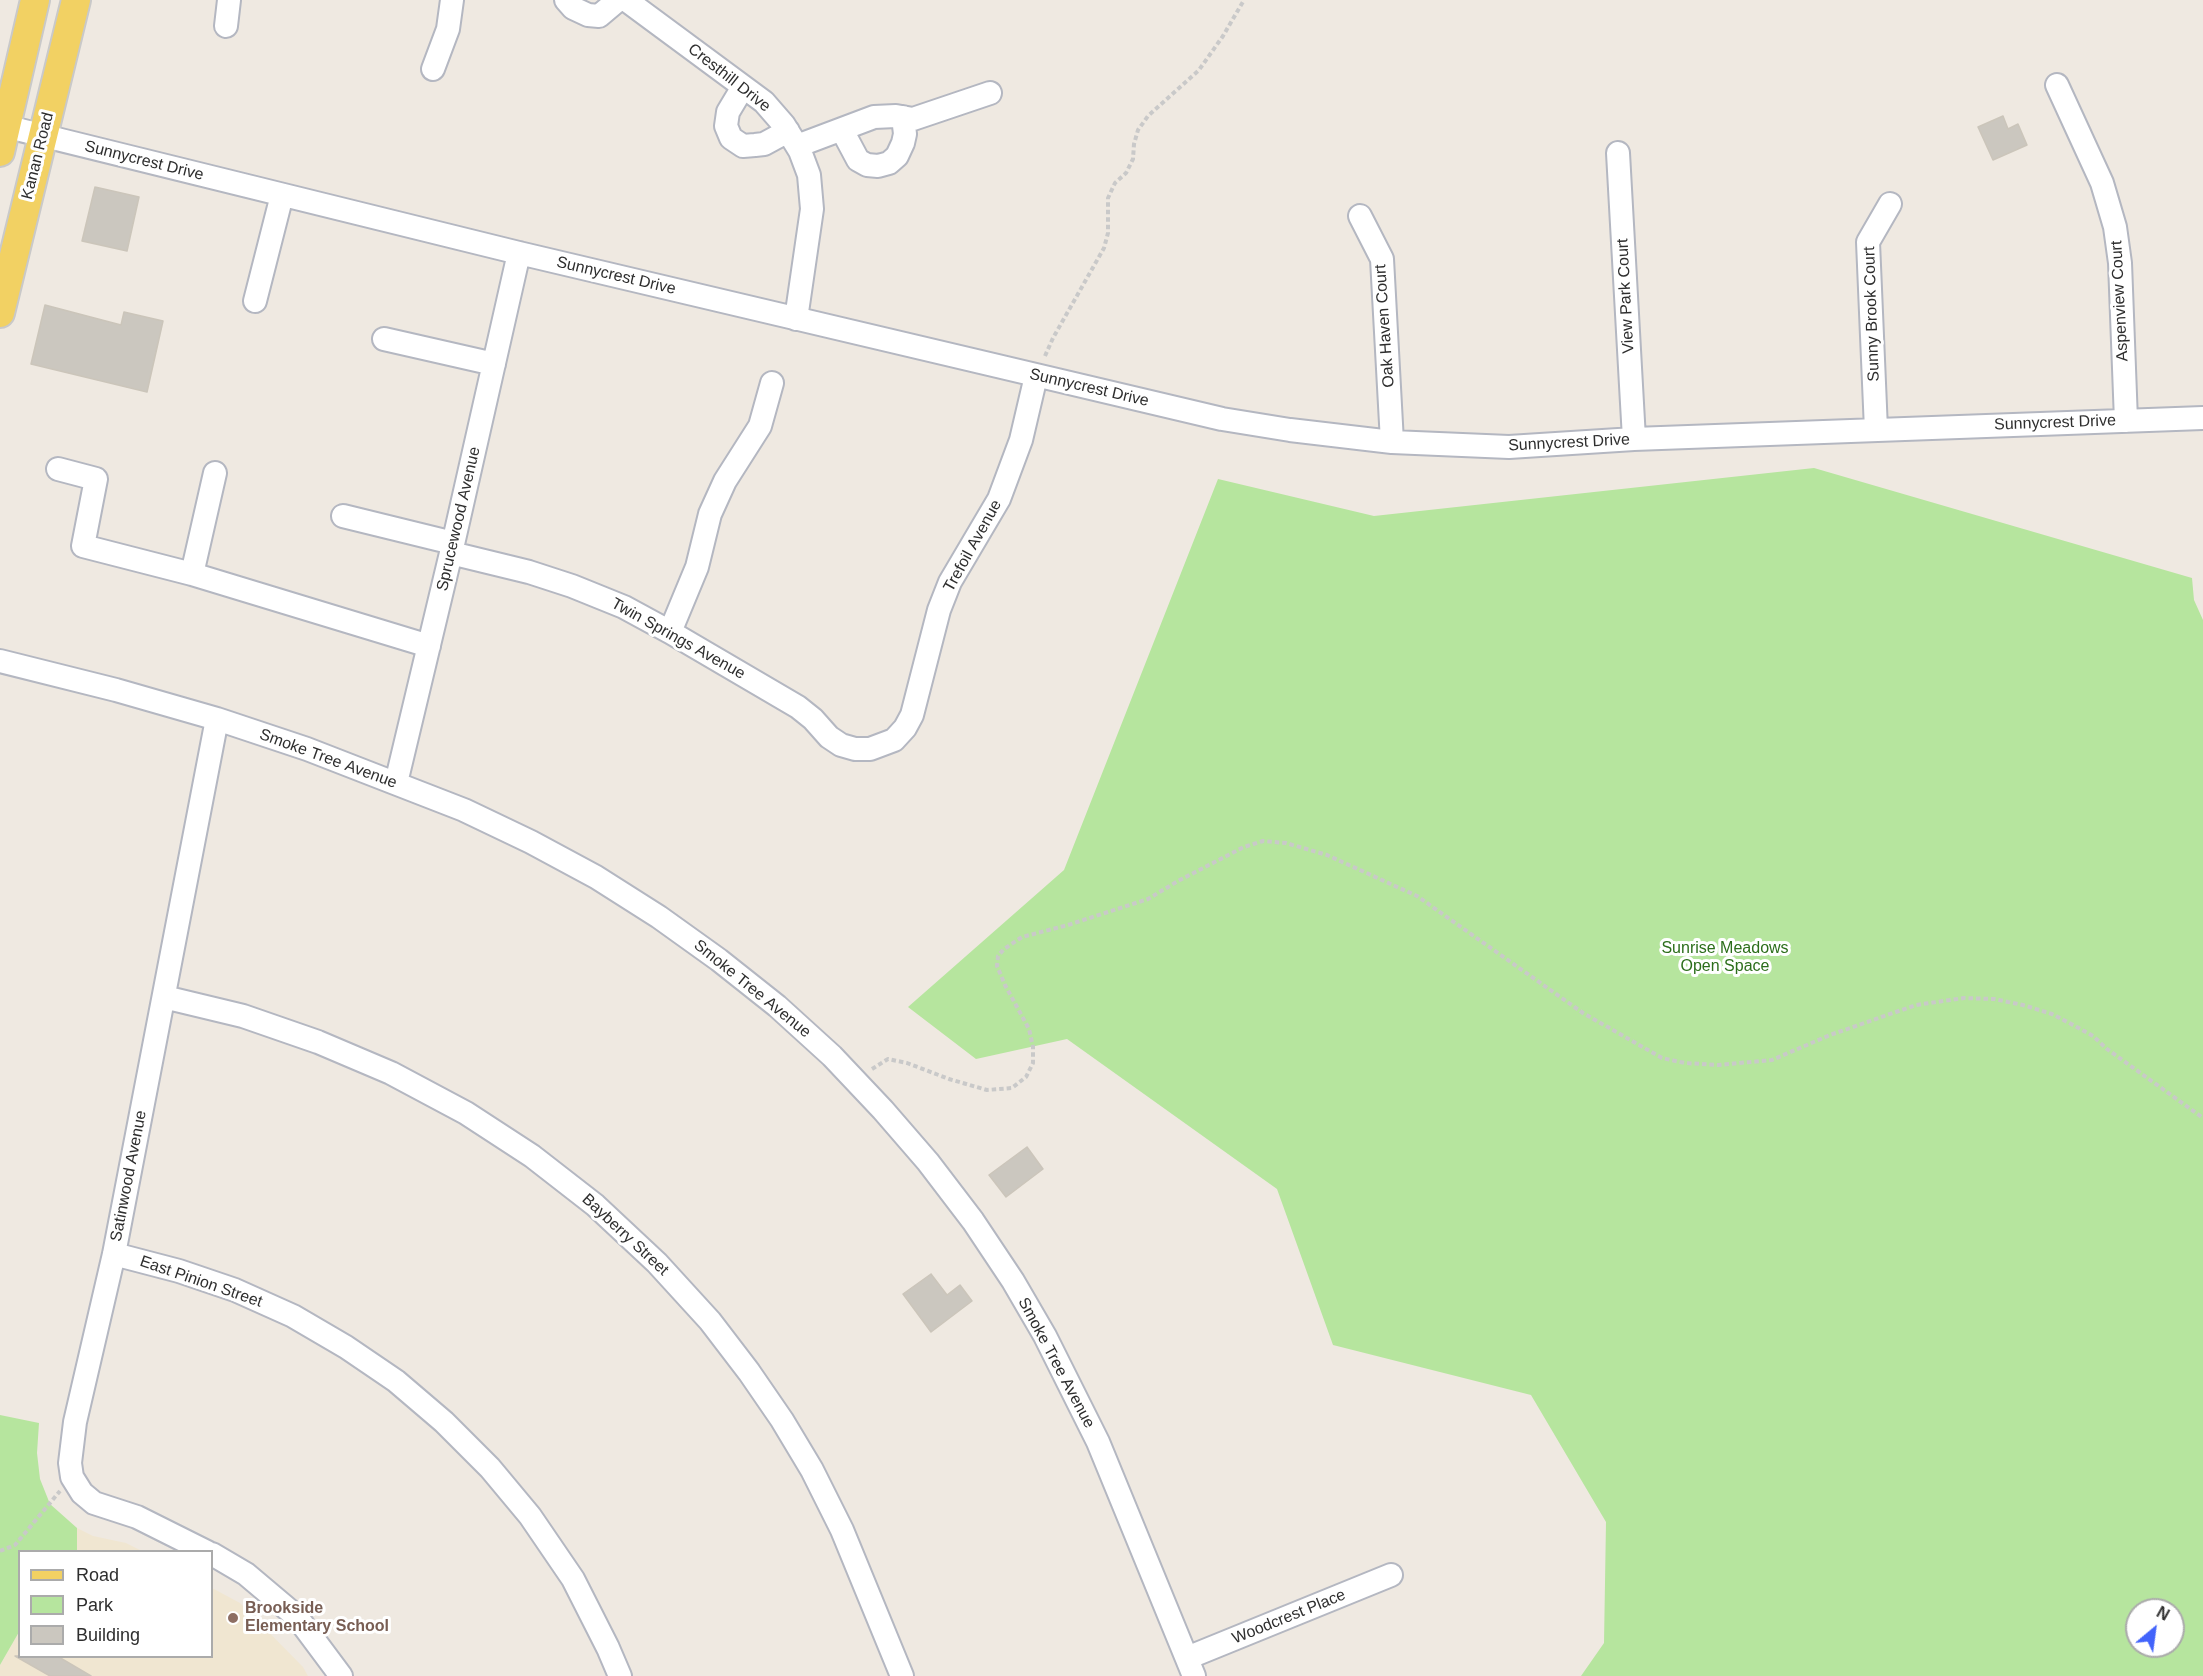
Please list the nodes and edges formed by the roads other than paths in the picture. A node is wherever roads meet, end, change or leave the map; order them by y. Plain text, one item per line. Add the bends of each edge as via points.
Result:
1 (35, 0) edge
2 (76, 0) edge
3 (229, 0) edge
4 (452, 0) edge
5 (566, 0) edge
6 (618, 0) edge
7 (626, 0) edge
8 (226, 26) dead end
9 (433, 69) dead end
10 (2057, 85) dead end
11 (742, 87) junction
12 (990, 93) dead end
13 (903, 117) junction
14 (842, 130) junction
15 (2, 135) edge
16 (43, 136) junction
17 (792, 139) junction
18 (1618, 153) dead end
19 (282, 195) junction
20 (1890, 204) dead end
21 (1360, 216) dead end
22 (519, 254) junction
23 (255, 301) dead end
24 (0, 313) edge
25 (796, 319) junction
26 (384, 339) dead end
27 (494, 364) junction
28 (1036, 376) junction
29 (772, 383) dead end
30 (2203, 418) edge
31 (2126, 421) junction
32 (1876, 430) junction
33 (1634, 439) junction
34 (1392, 441) junction
35 (58, 469) dead end
36 (215, 473) dead end
37 (343, 516) dead end
38 (452, 548) junction
39 (192, 574) junction
40 (670, 632) junction
41 (429, 646) junction
42 (0, 661) edge
43 (217, 719) junction
44 (887, 742) joint
45 (396, 783) junction
46 (164, 997) junction
47 (114, 1254) junction
48 (205, 1550) edge
49 (213, 1555) edge
50 (1391, 1575) dead end
51 (1191, 1667) edge
52 (341, 1676) edge
53 (620, 1676) edge
54 (902, 1676) edge

1 - 15 main road
2 - 16 main road, Kanan Road
3 - 8 street
4 - 9 street via 448,28
5 - 6 street via 573,8 599,16
7 - 11 street, Cresthill Drive
10 - 31 street, Aspenview Court via 2102,183 2115,227
11 - 17 street, Cresthill Drive via 764,102
11 - 17 street via 728,112 726,126 731,138 743,146
12 - 13 street via 913,119
13 - 14 street via 874,117
13 - 14 street via 905,134 897,156 878,166 858,160
14 - 17 street
15 - 16 street, Sunnycrest Drive
16 - 19 street, Sunnycrest Drive
16 - 24 main road, Kanan Road
17 - 25 street, Cresthill Drive via 809,175 812,209
18 - 33 street, View Park Court
19 - 22 street, Sunnycrest Drive
19 - 23 street
20 - 32 street, Sunny Brook Court via 1868,242
21 - 34 street, Oak Haven Court via 1382,259
22 - 25 street, Sunnycrest Drive
22 - 27 street, Sprucewood Avenue
25 - 28 street, Sunnycrest Drive
26 - 27 street
27 - 38 street, Sprucewood Avenue
28 - 34 street, Sunnycrest Drive via 1222,419
28 - 44 street, Trefoil Avenue via 1021,440 999,500 950,582 939,610 912,715 894,740
29 - 40 street via 760,426 725,481 710,514 697,567
30 - 31 street, Sunnycrest Drive
31 - 32 street, Sunnycrest Drive
32 - 33 street, Sunnycrest Drive
33 - 34 street, Sunnycrest Drive via 1509,447
35 - 39 street via 96,479 83,546
36 - 39 street
37 - 38 street, Twin Springs Avenue
38 - 40 street, Twin Springs Avenue via 572,586 624,607
38 - 41 street, Sprucewood Avenue
39 - 41 street
40 - 44 street, Twin Springs Avenue via 798,707 841,745 870,749
41 - 45 street, Sprucewood Avenue
42 - 43 street, Smoke Tree Avenue
43 - 45 street, Smoke Tree Avenue
43 - 46 street, Satinwood Avenue
45 - 51 street, Smoke Tree Avenue via 531,842 659,916 777,1006 857,1082 928,1162 973,1221 1046,1336 1098,1442
46 - 47 street, Satinwood Avenue
46 - 54 street, Bayberry Street via 243,1016 391,1073 475,1119 532,1156 595,1205 657,1263 710,1321 782,1420 842,1530
47 - 48 street, Satinwood Avenue via 75,1422 72,1478 94,1503 137,1517
47 - 53 street, East Pinion Street via 235,1290 293,1317 396,1381 490,1468 530,1516 573,1579
49 - 52 street via 246,1574 297,1617
50 - 51 street, Woodcrest Place

